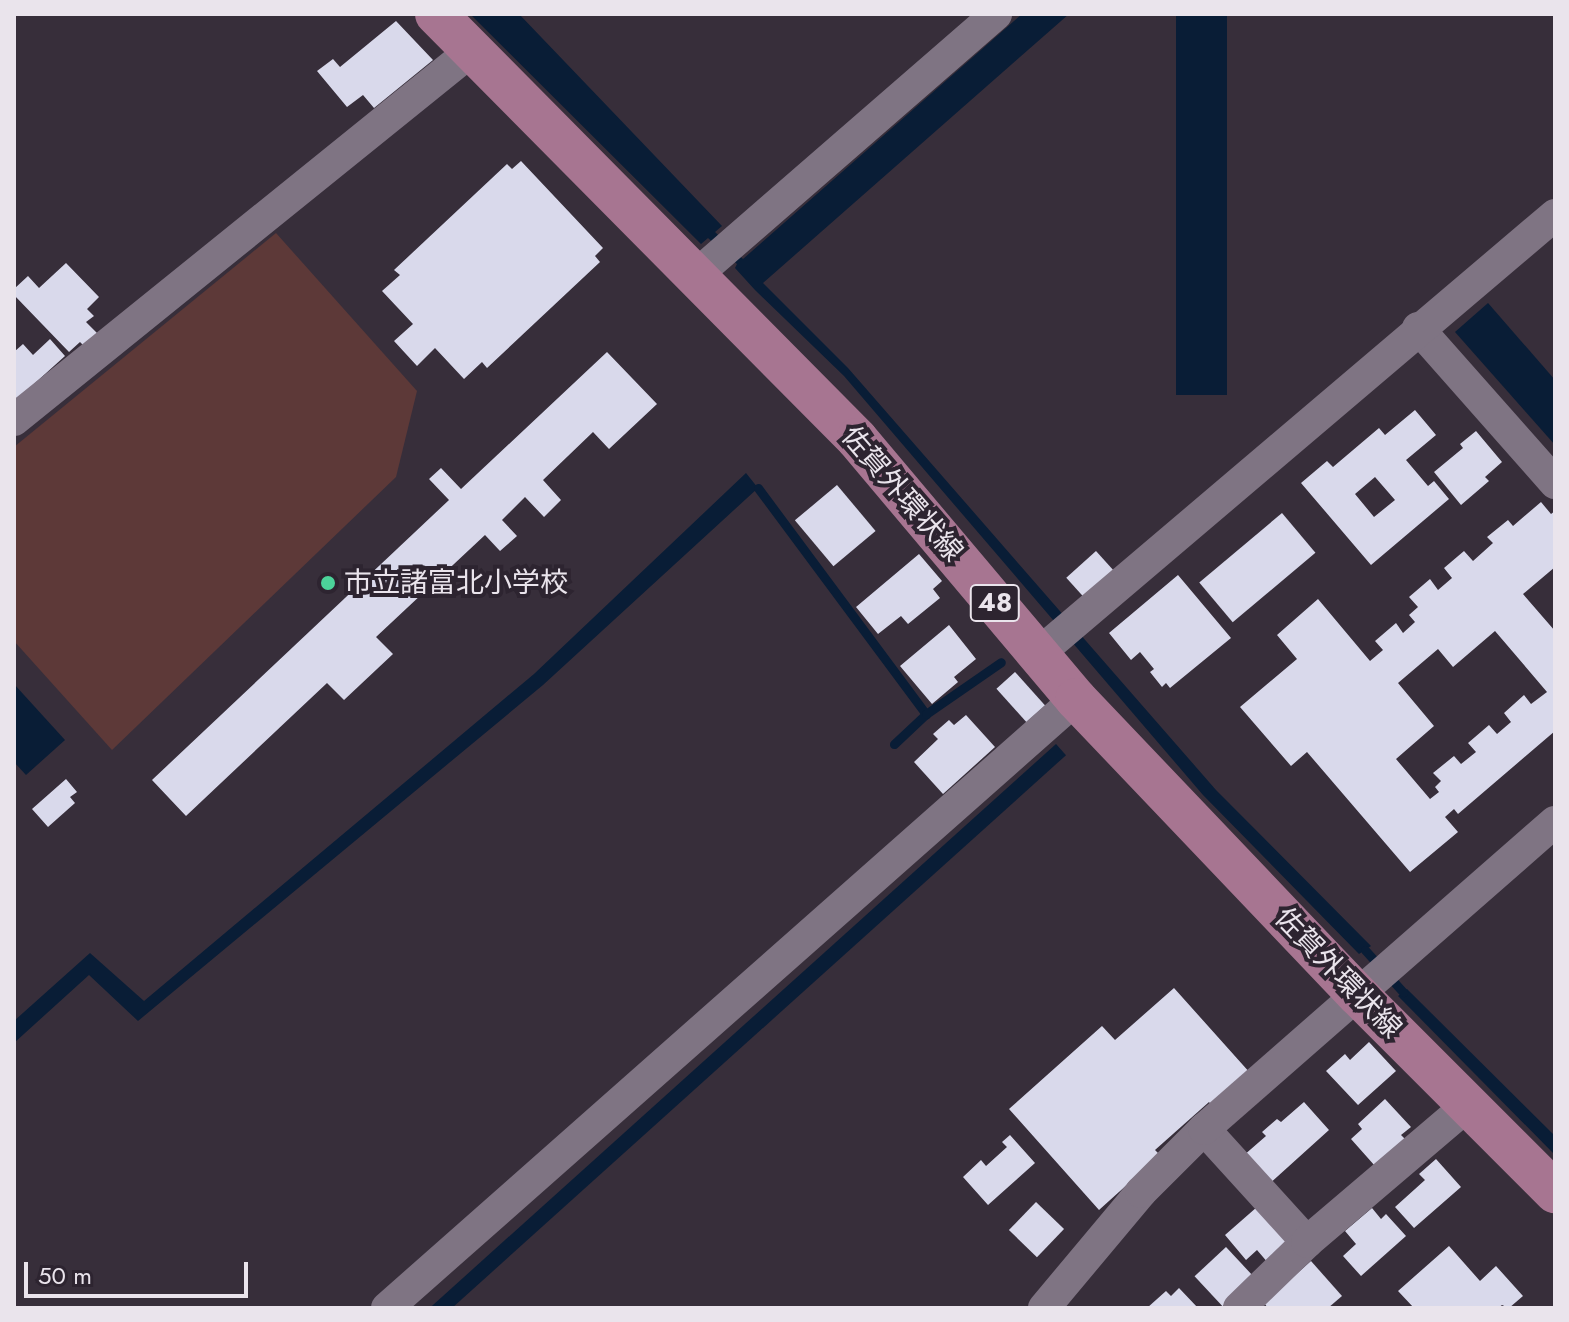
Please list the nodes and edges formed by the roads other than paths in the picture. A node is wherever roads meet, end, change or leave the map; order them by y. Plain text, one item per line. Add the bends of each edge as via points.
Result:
1 (436, 14) edge
2 (996, 14) edge
3 (471, 51) junction
4 (1555, 215) edge
5 (717, 259) junction
6 (1424, 323) junction
7 (14, 420) edge
8 (1555, 483) edge
9 (1057, 638) junction
10 (1076, 699) junction
11 (1555, 822) edge
12 (1375, 980) junction
13 (1468, 1105) junction
14 (1204, 1129) junction
15 (1555, 1192) edge
16 (1307, 1242) junction
17 (387, 1308) edge
18 (1044, 1308) edge
19 (1239, 1308) edge

1 - 3 main road, 佐賀外環状線 / 48
2 - 5 street
3 - 5 main road, 佐賀外環状線 / 48
3 - 7 street via 287,209
4 - 6 street
5 - 9 main road, 佐賀外環状線 / 48 via 857,439
6 - 8 street
6 - 9 street
9 - 10 main road, 佐賀外環状線 / 48
10 - 12 main road, 佐賀外環状線 / 48
10 - 17 street
11 - 12 street
12 - 13 main road, 佐賀外環状線 / 48
12 - 14 street
13 - 15 main road, 佐賀外環状線 / 48
13 - 16 street
14 - 16 street
14 - 18 street via 1141,1192
16 - 19 street

